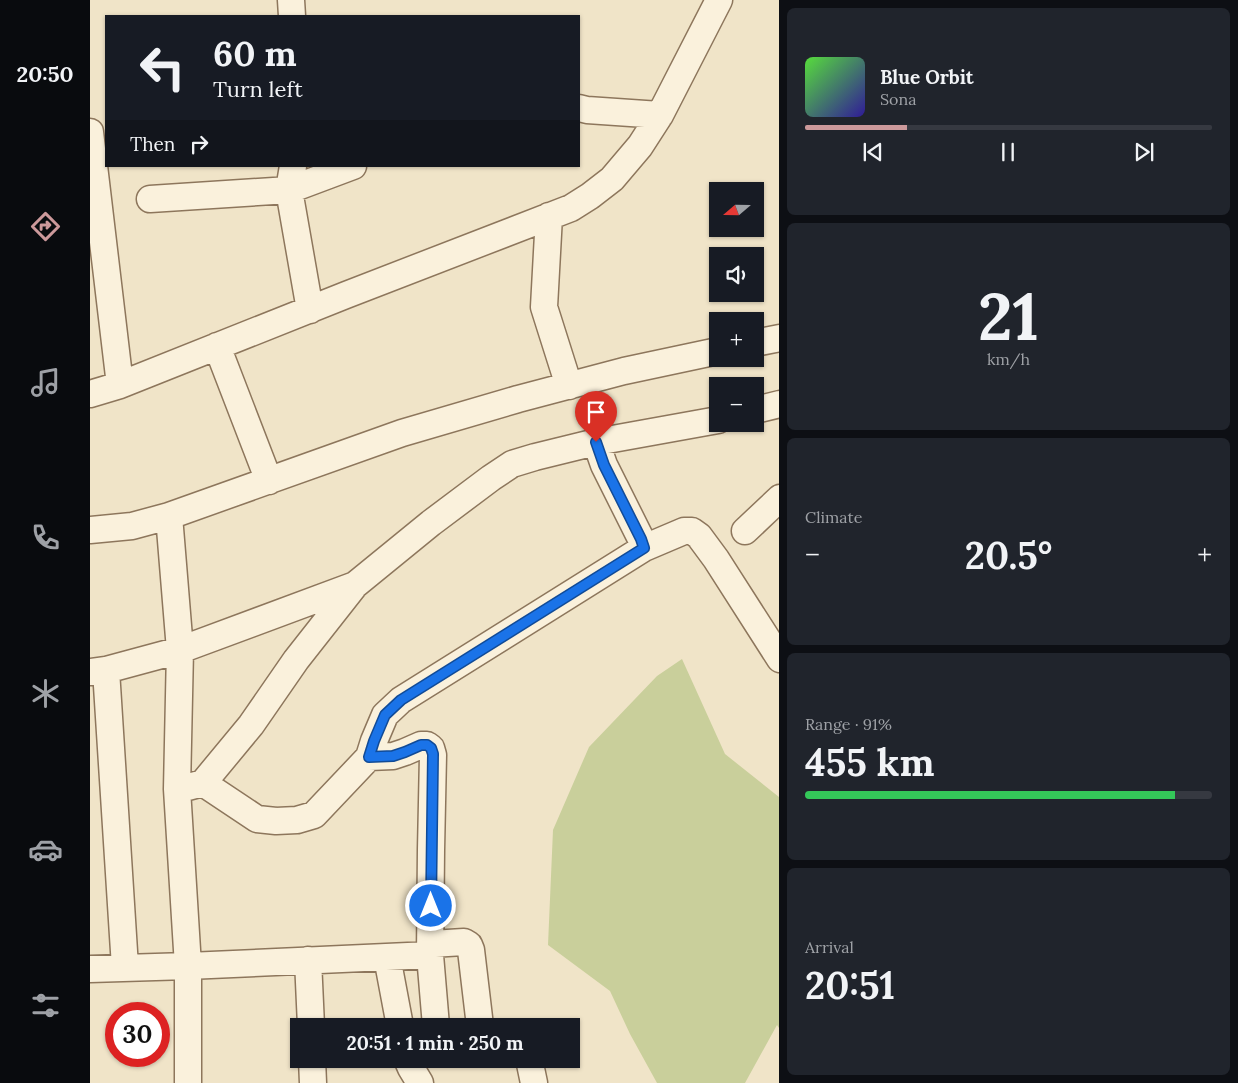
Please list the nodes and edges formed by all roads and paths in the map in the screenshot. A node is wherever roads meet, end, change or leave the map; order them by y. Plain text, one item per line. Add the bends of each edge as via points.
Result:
1 (291, 0) edge
2 (719, 0) edge
3 (292, 15) edge
4 (580, 108) edge
5 (660, 115) junction
6 (90, 132) edge
7 (92, 162) edge
8 (348, 167) edge
9 (291, 178) edge
10 (150, 199) dead end
11 (549, 216) junction
12 (310, 310) junction
13 (779, 338) edge
14 (764, 340) edge
15 (217, 346) junction
16 (709, 353) edge
17 (120, 384) junction
18 (569, 386) junction
19 (90, 394) edge
20 (779, 404) edge
21 (764, 408) edge
22 (709, 422) edge
23 (596, 442) junction
24 (269, 481) junction
25 (779, 498) edge
26 (169, 516) junction
27 (90, 530) edge
28 (745, 531) dead end
29 (644, 548) junction
30 (355, 585) junction
31 (180, 650) junction
32 (779, 659) edge
33 (98, 671) edge
34 (369, 757) junction
35 (203, 783) junction
36 (177, 790) junction
37 (431, 950) junction
38 (387, 957) junction
39 (308, 960) junction
40 (188, 966) junction
41 (125, 967) junction
42 (90, 970) edge
43 (311, 1018) edge
44 (398, 1018) edge
45 (435, 1018) edge
46 (479, 1018) edge
47 (312, 1068) edge
48 (411, 1068) edge
49 (531, 1068) edge
50 (188, 1083) edge
51 (313, 1083) edge
52 (420, 1083) edge
53 (534, 1083) edge

1 - 3 street
2 - 5 street
4 - 5 street
5 - 11 street via 640,146 612,179 571,208
6 - 7 street
7 - 17 street
8 - 9 street
9 - 10 street
9 - 12 street
11 - 12 street
11 - 18 street via 544,306
12 - 15 street
13 - 14 street
15 - 17 street
15 - 24 street
16 - 18 street
17 - 19 street
18 - 24 street via 402,433
20 - 21 street
22 - 23 street
23 - 29 street
23 - 30 street via 512,464 431,523
24 - 26 street
25 - 28 street
26 - 27 street via 132,526
26 - 31 street
29 - 32 street via 684,530 699,536
29 - 34 street via 401,700 385,715
30 - 31 street
30 - 35 street via 296,660 251,726
31 - 33 street
31 - 36 street
33 - 41 street
34 - 35 street via 314,815 297,820 257,819
34 - 37 street via 393,756 421,745 431,748 433,754
35 - 36 street
36 - 40 street
37 - 38 street
37 - 45 street
37 - 46 street via 464,942 472,950
38 - 39 street
38 - 44 street
39 - 40 street
39 - 43 street
40 - 41 street
40 - 50 street
41 - 42 street
47 - 51 street
48 - 52 street
49 - 53 street

